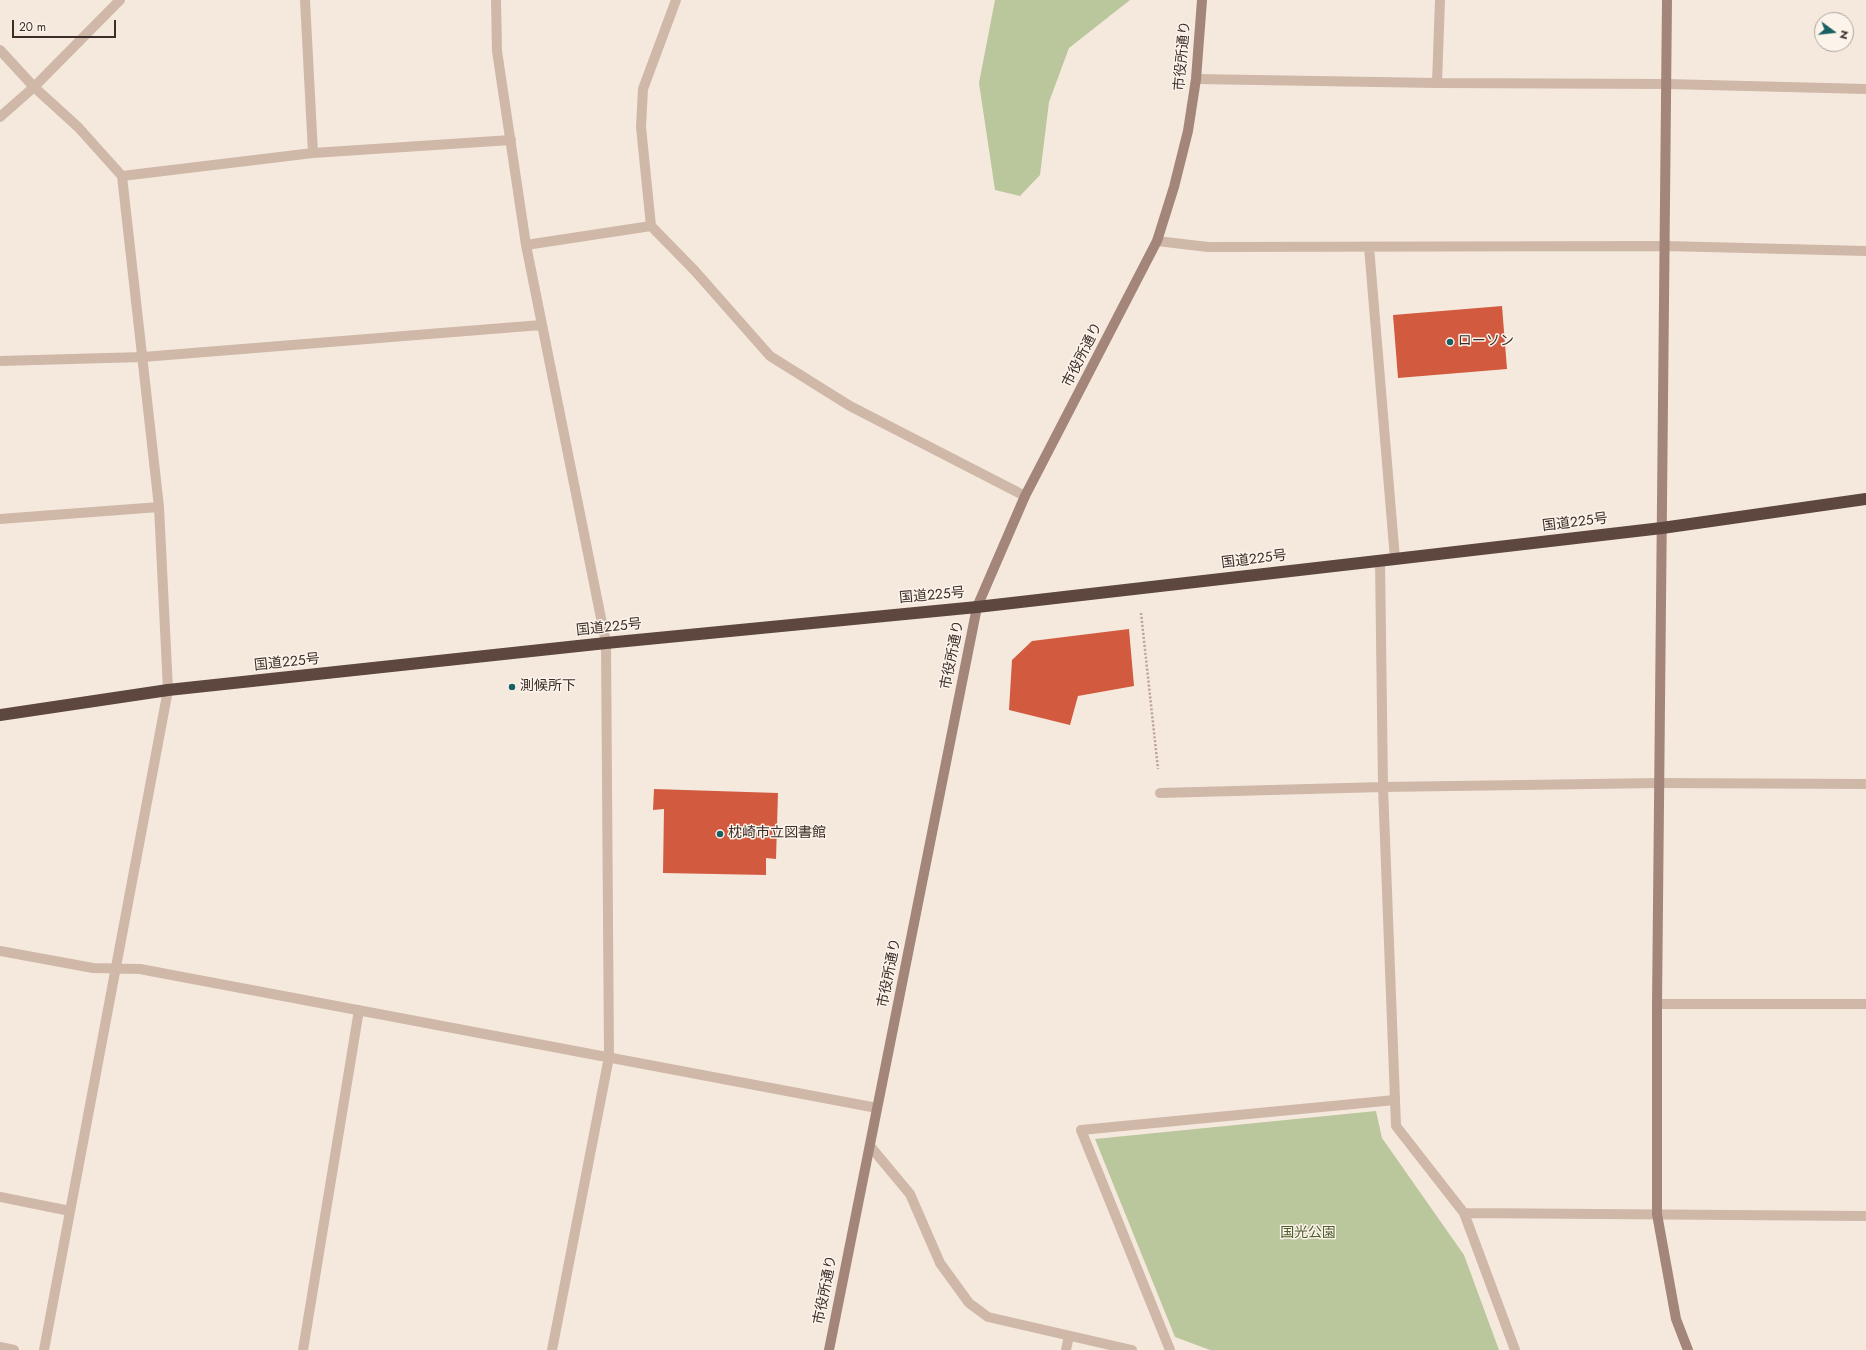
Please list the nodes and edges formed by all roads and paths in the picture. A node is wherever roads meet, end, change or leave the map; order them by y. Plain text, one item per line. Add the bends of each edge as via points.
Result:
1 (120, 0) edge
2 (306, 0) edge
3 (496, 0) edge
4 (676, 0) edge
5 (1202, 0) edge
6 (1440, 0) edge
7 (1667, 0) edge
8 (0, 50) edge
9 (1196, 80) junction
10 (1437, 84) junction
11 (1667, 84) junction
12 (34, 87) junction
13 (1866, 89) edge
14 (0, 117) edge
15 (511, 140) junction
16 (313, 153) junction
17 (122, 176) junction
18 (651, 226) junction
19 (1157, 241) junction
20 (526, 245) junction
21 (1666, 246) junction
22 (1368, 247) junction
23 (1866, 251) edge
24 (541, 325) junction
25 (142, 357) junction
26 (0, 361) edge
27 (1025, 496) junction
28 (1866, 499) edge
29 (159, 507) junction
30 (0, 520) edge
31 (1662, 528) junction
32 (1395, 559) junction
33 (1380, 561) junction
34 (1139, 589) junction
35 (977, 607) junction
36 (606, 643) junction
37 (168, 690) junction
38 (0, 715) edge
39 (1659, 783) junction
40 (1866, 784) edge
41 (1383, 787) junction
42 (1160, 793) joint
43 (0, 951) edge
44 (116, 969) junction
45 (1657, 1004) junction
46 (1866, 1004) edge
47 (359, 1010) junction
48 (609, 1057) junction
49 (1395, 1100) junction
50 (877, 1108) junction
51 (870, 1146) junction
52 (0, 1197) edge
53 (70, 1211) junction
54 (1464, 1213) junction
55 (1657, 1214) junction
56 (1866, 1216) edge
57 (1069, 1336) junction
58 (0, 1347) edge
59 (14, 1350) edge
60 (44, 1350) edge
61 (303, 1350) edge
62 (552, 1350) edge
63 (829, 1350) edge
64 (1066, 1350) edge
65 (1132, 1350) edge
66 (1170, 1350) edge
67 (1515, 1350) edge
68 (1688, 1350) edge

1 - 12 street
2 - 16 street
3 - 15 street via 498,51
4 - 18 street via 643,89 641,127
5 - 9 street, 市役所通り
6 - 10 street
7 - 11 street
8 - 12 street
9 - 10 street
9 - 19 street, 市役所通り via 1188,131
10 - 11 street
11 - 13 street
11 - 21 street
12 - 14 street
12 - 17 street via 78,127
15 - 16 street
15 - 20 street
16 - 17 street
17 - 25 street
18 - 20 street
18 - 27 street via 695,271 770,356 850,406
19 - 22 street via 1208,247
19 - 27 street, 市役所通り
20 - 24 street
21 - 22 street
21 - 23 street
21 - 31 street
22 - 32 street
24 - 25 street
24 - 36 street
25 - 26 street
25 - 29 street
27 - 35 street, 市役所通り
28 - 31 highway, 国道225号
29 - 30 street
29 - 37 street
31 - 32 highway, 国道225号
31 - 39 street
32 - 33 highway, 国道225号
33 - 34 highway, 国道225号
33 - 41 street
34 - 35 highway, 国道225号
34 - 42 path
35 - 36 highway, 国道225号
35 - 50 street, 市役所通り
36 - 37 highway, 国道225号
36 - 48 street
37 - 38 highway, 国道225号
37 - 44 street
39 - 40 street
39 - 41 street
39 - 45 street
41 - 42 street
41 - 49 street
43 - 44 street via 93,968
44 - 47 street via 140,969
44 - 53 street
45 - 46 street
45 - 55 street
47 - 48 street
47 - 61 street
48 - 50 street
48 - 62 street
49 - 54 street via 1396,1126
49 - 66 street via 1081,1130
50 - 51 street, 市役所通り
51 - 57 street via 910,1194 940,1263 969,1303 988,1316
51 - 63 street, 市役所通り
52 - 53 street
53 - 60 street
54 - 55 street
54 - 67 street
55 - 56 street
55 - 68 street via 1676,1319
57 - 64 street
57 - 65 street
58 - 59 street

